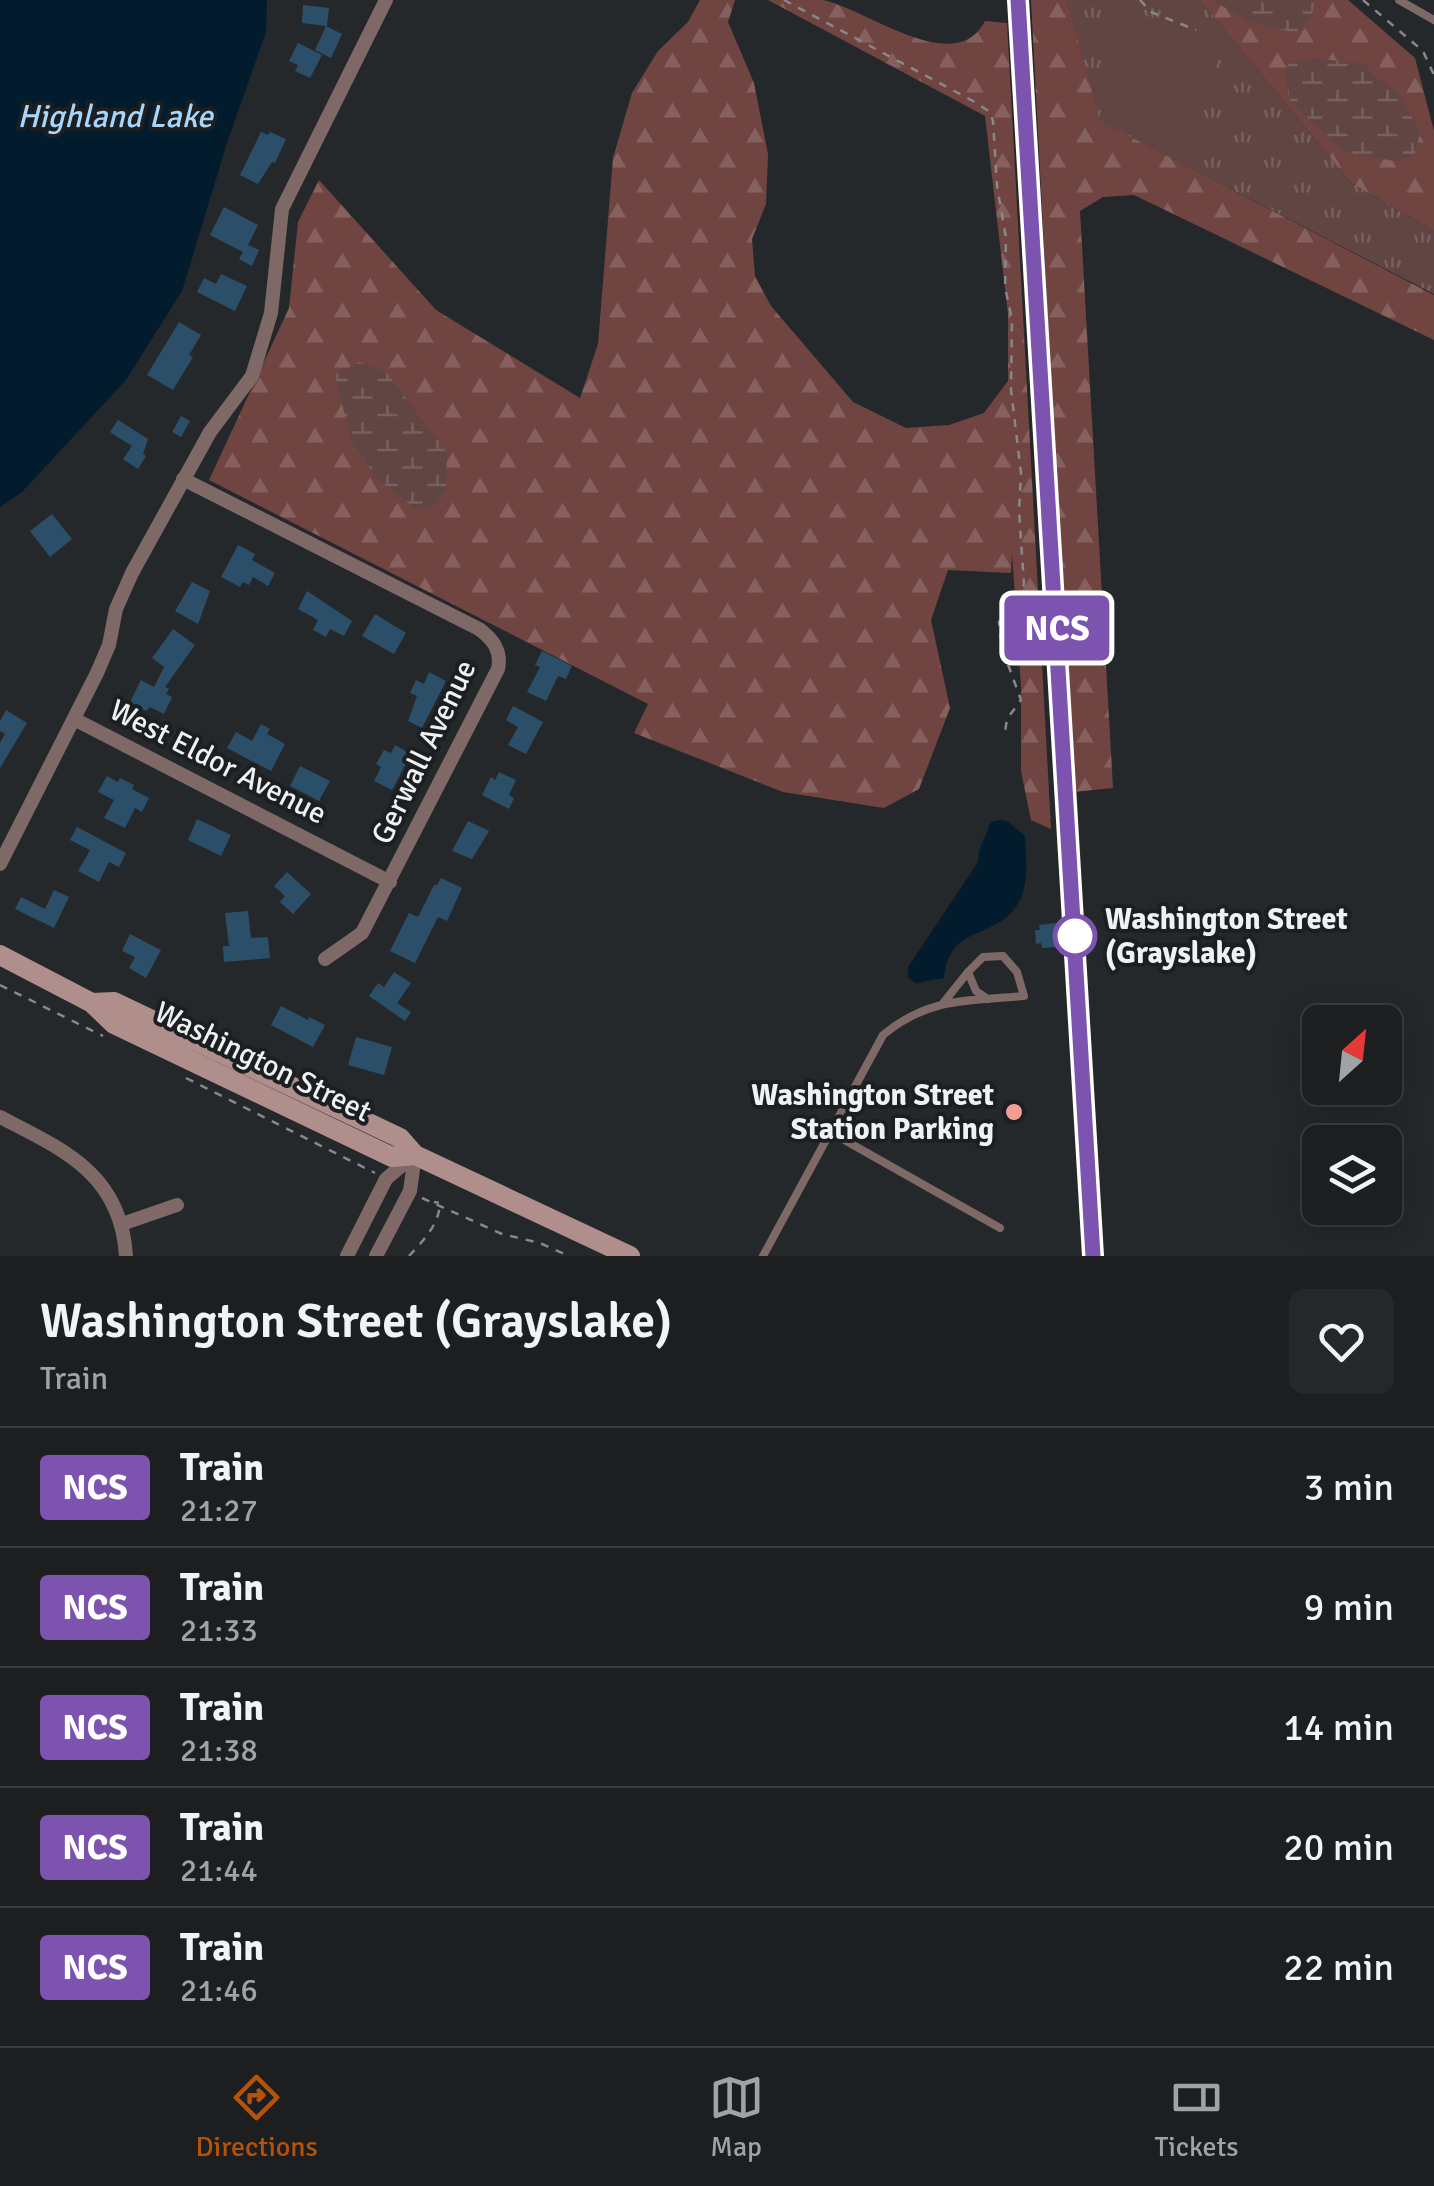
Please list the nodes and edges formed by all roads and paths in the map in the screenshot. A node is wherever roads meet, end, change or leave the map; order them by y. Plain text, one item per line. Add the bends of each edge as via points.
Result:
1 (386, 0) edge
2 (784, 0) edge
3 (1140, 0) edge
4 (1362, 0) edge
5 (1399, 0) edge
6 (1434, 20) edge
7 (1196, 30) dead end
8 (1434, 74) edge
9 (183, 480) junction
10 (74, 719) junction
11 (1005, 732) dead end
12 (0, 864) edge
13 (390, 882) junction
14 (0, 955) edge
15 (325, 959) dead end
16 (968, 972) junction
17 (0, 985) edge
18 (988, 999) junction
19 (944, 1002) junction
20 (106, 1038) dead end
21 (177, 1074) dead end
22 (0, 1117) edge
23 (832, 1133) junction
24 (414, 1155) junction
25 (386, 1178) junction
26 (410, 1191) junction
27 (177, 1205) dead end
28 (440, 1206) junction
29 (122, 1224) junction
30 (1000, 1228) dead end
31 (126, 1256) edge
32 (347, 1256) edge
33 (376, 1256) edge
34 (409, 1256) edge
35 (569, 1256) edge
36 (630, 1256) edge
37 (763, 1256) edge

1 - 9 street via 282,209 272,313 252,376
2 - 11 path via 973,101 993,121 1012,320 1024,584 999,622 1021,700
3 - 7 path
4 - 8 path via 1423,50
5 - 6 lane
9 - 10 street via 132,573 109,645
9 - 13 street, Gerwall Avenue via 490,636 499,653
10 - 12 street
10 - 13 street, West Eldor Avenue
13 - 15 street, Gerwall Avenue via 362,933
14 - 24 main road, Washington Street via 92,1003 114,1002 400,1138
16 - 18 lane
16 - 18 lane via 983,957 1003,956 1017,972 1024,996
16 - 19 lane
17 - 20 path
18 - 19 lane
19 - 23 lane via 883,1035
21 - 25 path
22 - 29 street via 88,1168
23 - 30 lane
23 - 37 lane
24 - 25 street
24 - 26 street
24 - 36 main road, Washington Street
25 - 32 street
26 - 28 path
26 - 33 street
27 - 29 street
28 - 34 path
28 - 35 path
29 - 31 street

